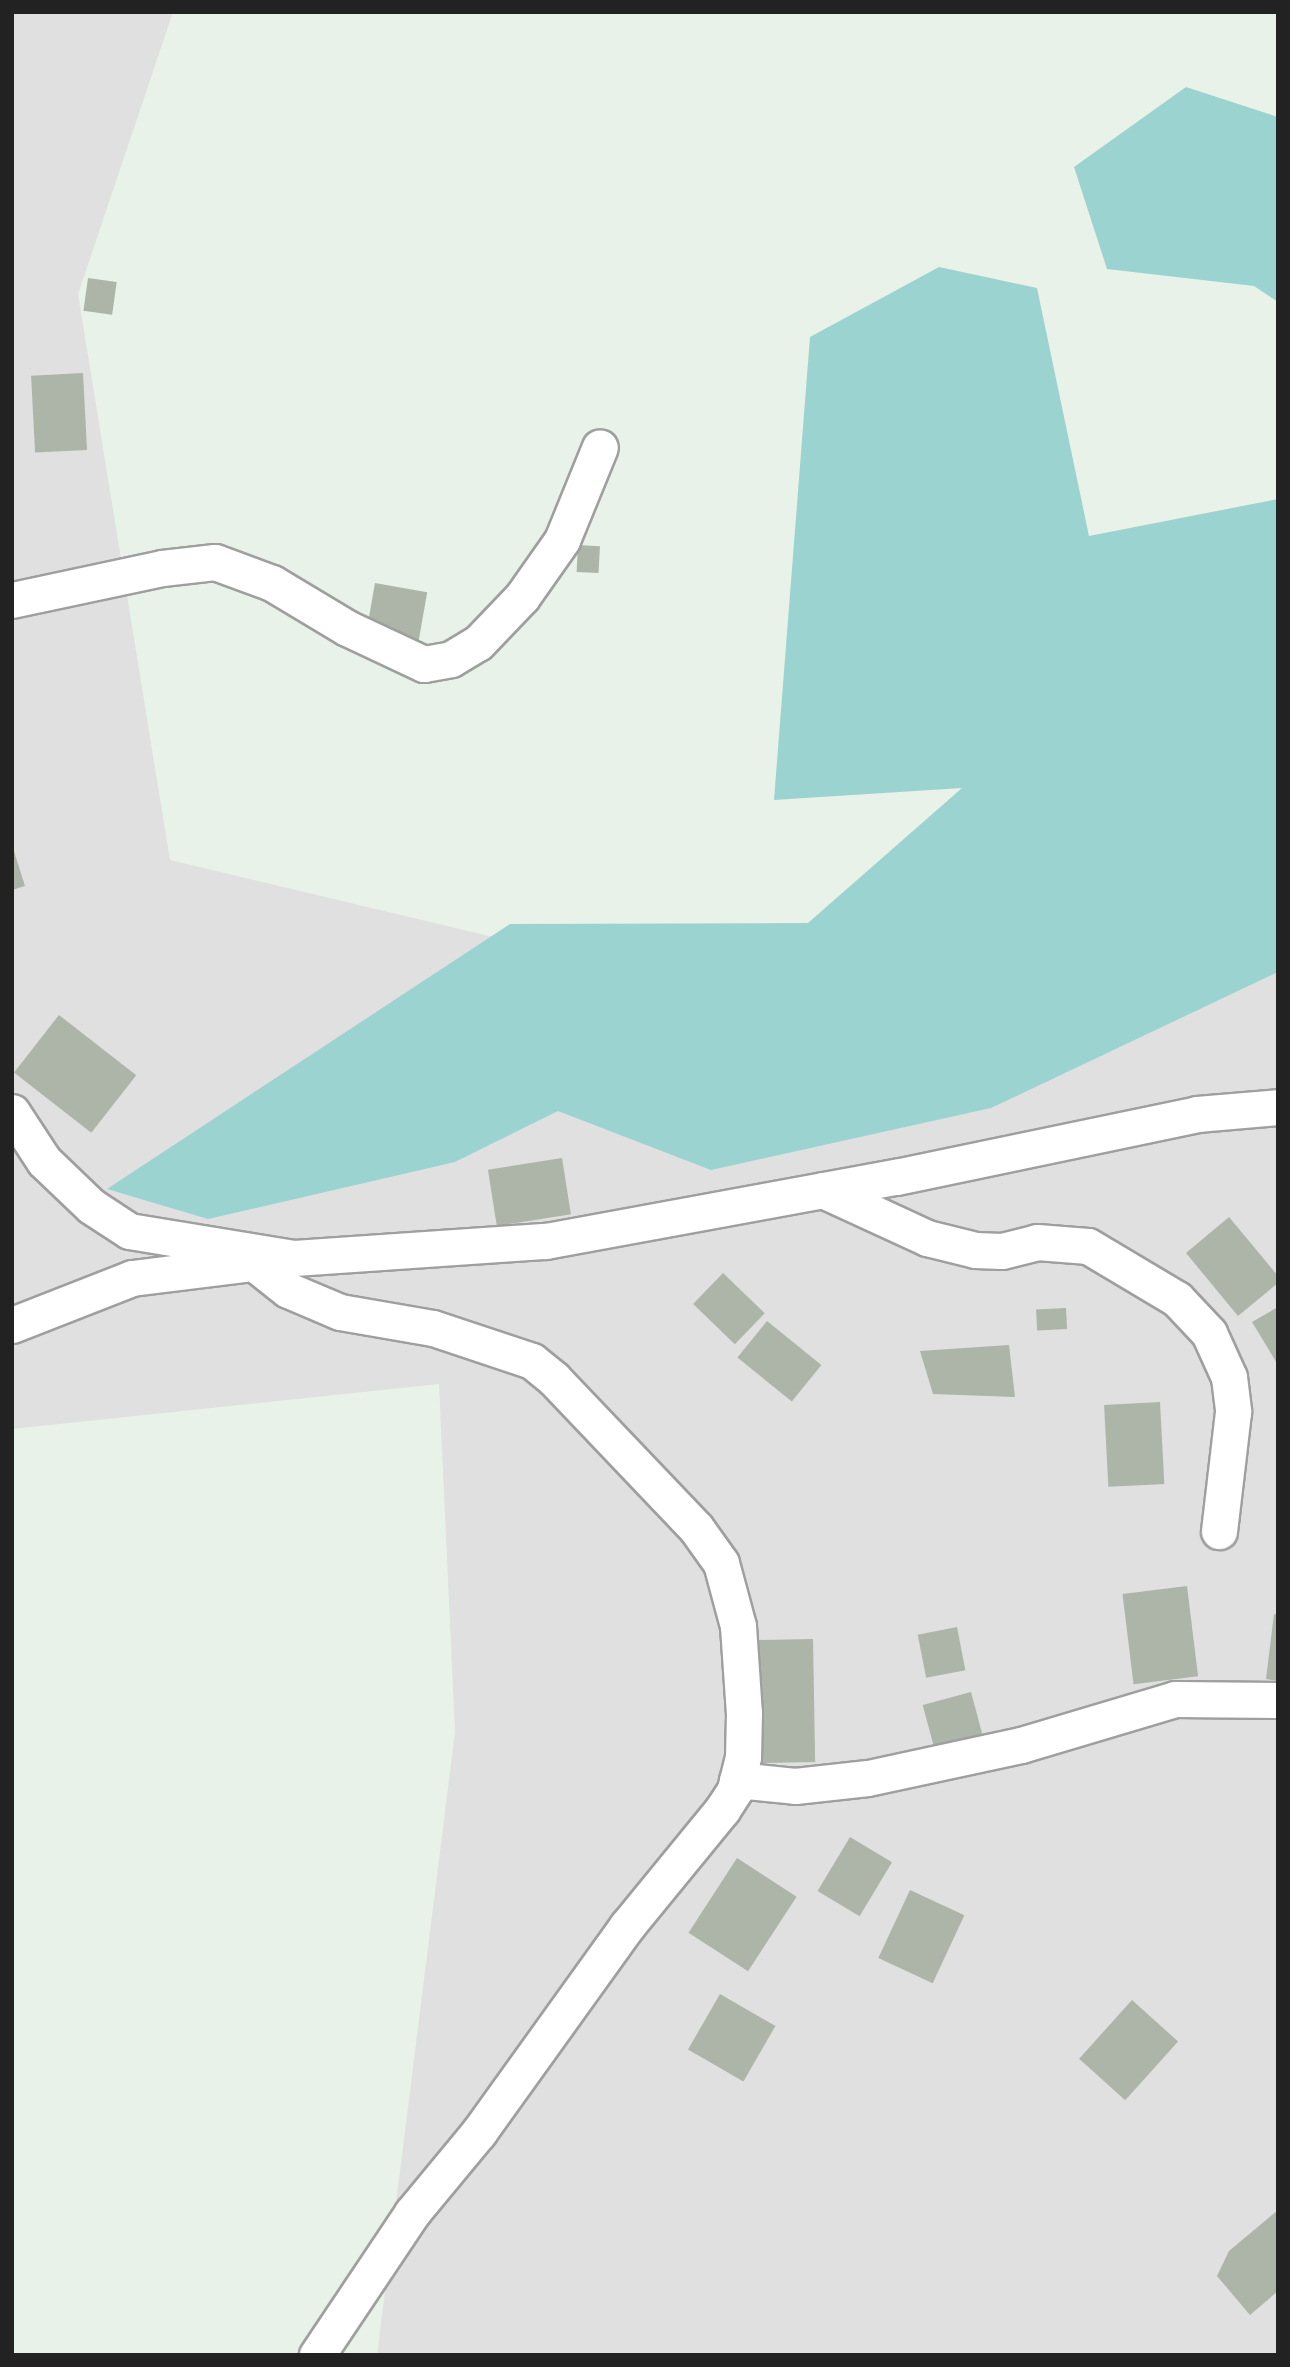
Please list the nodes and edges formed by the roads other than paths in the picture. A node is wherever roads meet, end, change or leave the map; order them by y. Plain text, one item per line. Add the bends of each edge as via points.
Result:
1 (600, 447) dead end
2 (12, 600) edge
3 (1278, 1107) edge
4 (12, 1112) edge
5 (823, 1191) junction
6 (294, 1258) junction
7 (254, 1263) junction
8 (12, 1325) edge
9 (1219, 1531) dead end
10 (1278, 1700) edge
11 (737, 1780) junction
12 (317, 2355) edge

1 - 2 street via 562,540 522,597 478,643 451,659 425,664 347,628 272,583 215,562 162,568
3 - 5 street via 1197,1114
4 - 6 street via 44,1161 91,1206 129,1231
5 - 6 street via 547,1241
5 - 9 street via 927,1238 975,1250 1002,1251 1037,1242 1087,1246 1177,1299 1209,1333 1228,1377 1233,1412
6 - 7 street
7 - 8 street via 132,1278
7 - 11 street via 288,1290 340,1312 433,1328 532,1361 696,1528 722,1563 738,1626 744,1713
10 - 11 street via 1175,1699 1021,1745 868,1778 795,1786
11 - 12 street via 722,1810 627,1926 479,2132 412,2213

